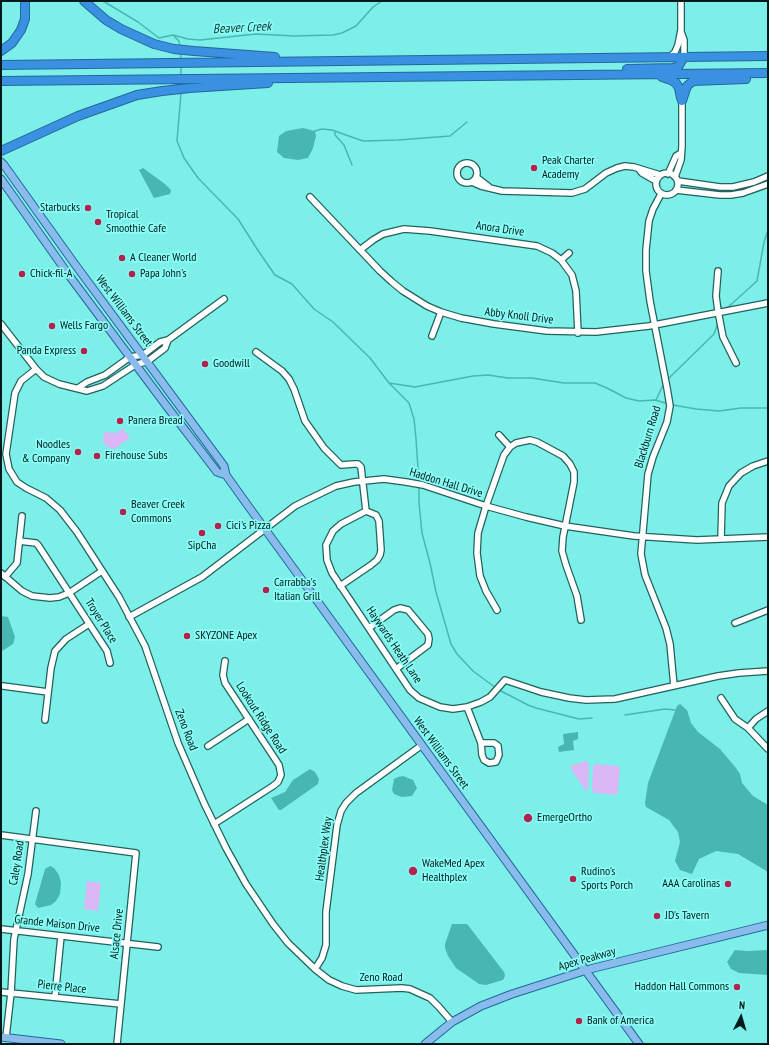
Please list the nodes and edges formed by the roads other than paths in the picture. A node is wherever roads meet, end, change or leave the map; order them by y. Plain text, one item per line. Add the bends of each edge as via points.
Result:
1 (25, 1) edge
2 (84, 1) edge
3 (680, 1) edge
4 (681, 30) junction
5 (1, 51) edge
6 (768, 56) edge
7 (670, 57) junction
8 (684, 57) junction
9 (334, 61) junction
10 (1, 65) edge
11 (768, 73) edge
12 (575, 74) junction
13 (643, 74) junction
14 (334, 77) junction
15 (768, 78) edge
16 (1, 81) edge
17 (682, 101) junction
18 (1, 151) edge
19 (681, 153) junction
20 (1, 162) edge
21 (639, 169) junction
22 (668, 174) junction
23 (660, 175) junction
24 (768, 176) edge
25 (1, 179) edge
26 (474, 179) dead end
27 (676, 179) junction
28 (656, 181) junction
29 (754, 182) junction
30 (768, 184) edge
31 (757, 189) junction
32 (676, 190) junction
33 (661, 194) junction
34 (310, 197) dead end
35 (360, 250) junction
36 (569, 253) dead end
37 (561, 260) junction
38 (718, 271) dead end
39 (224, 300) dead end
40 (768, 302) edge
41 (718, 311) junction
42 (441, 312) junction
43 (1, 324) edge
44 (655, 324) junction
45 (578, 333) junction
46 (432, 336) dead end
47 (256, 352) dead end
48 (130, 357) junction
49 (145, 358) junction
50 (736, 363) dead end
51 (135, 365) junction
52 (36, 369) junction
53 (78, 388) junction
54 (499, 435) dead end
55 (510, 447) junction
56 (768, 461) edge
57 (226, 476) junction
58 (362, 481) junction
59 (486, 506) junction
60 (366, 511) junction
61 (22, 516) dead end
62 (565, 526) junction
63 (265, 529) junction
64 (642, 537) junction
65 (768, 537) edge
66 (721, 540) junction
67 (20, 541) junction
68 (102, 571) junction
69 (3, 575) edge
70 (340, 586) junction
71 (70, 593) junction
72 (497, 610) dead end
73 (768, 610) edge
74 (129, 617) junction
75 (581, 620) dead end
76 (735, 623) dead end
77 (89, 624) junction
78 (369, 628) junction
79 (225, 661) dead end
80 (110, 663) dead end
81 (396, 669) junction
82 (768, 671) edge
83 (3, 686) dead end
84 (674, 686) junction
85 (48, 692) junction
86 (721, 698) dead end
87 (467, 707) junction
88 (768, 712) edge
89 (249, 719) junction
90 (45, 720) dead end
91 (748, 728) junction
92 (481, 743) dead end
93 (422, 745) junction
94 (208, 746) dead end
95 (768, 749) edge
96 (36, 811) dead end
97 (214, 824) junction
98 (1, 835) edge
99 (32, 839) junction
100 (768, 925) edge
101 (1, 929) edge
102 (15, 931) junction
103 (61, 936) junction
104 (127, 943) junction
105 (158, 947) dead end
106 (315, 969) junction
107 (585, 970) junction
108 (1, 992) edge
109 (11, 992) junction
110 (55, 997) junction
111 (121, 1004) junction
112 (452, 1022) junction
113 (3, 1037) edge
114 (61, 1044) edge
115 (117, 1044) edge
116 (425, 1044) edge
117 (639, 1044) edge

1 - 5 highway via 25,19 21,30 12,43
2 - 9 highway via 121,29 148,42 167,47 194,52
3 - 4 street
4 - 7 street via 678,45
4 - 8 street
6 - 8 highway
7 - 8 highway
7 - 9 highway
8 - 12 highway via 678,67 673,68
9 - 10 highway
11 - 13 highway
12 - 13 highway
12 - 14 highway
13 - 17 highway via 674,81
14 - 16 highway
14 - 18 highway via 190,88 137,95 78,116
15 - 17 highway via 696,80 687,86
17 - 19 street
19 - 22 street via 676,156
19 - 27 street
20 - 49 main road, West Williams Street
21 - 23 street
21 - 26 street via 630,166 617,168 585,189 572,193 493,190
21 - 28 street
22 - 23 street
22 - 27 street
23 - 28 street
24 - 29 street
25 - 48 main road, West Williams Street
27 - 29 street via 720,187
27 - 32 street
28 - 33 street via 656,188
29 - 31 street
30 - 31 street
31 - 32 street via 720,195
32 - 33 street via 668,195
33 - 44 street, Blackburn Road via 650,218 646,250 646,271
34 - 35 street, Abby Knoll Drive
35 - 37 street, Anora Drive via 383,234 413,229 529,244 544,248
35 - 42 street, Abby Knoll Drive via 380,272 403,291
36 - 37 street
37 - 45 street, Anora Drive via 572,275 576,291
38 - 41 street
39 - 49 street via 168,340 160,342
40 - 41 street, Abby Knoll Drive
41 - 44 street, Abby Knoll Drive
41 - 50 street via 723,337
42 - 45 street, Abby Knoll Drive via 481,322
42 - 46 street
43 - 52 street
44 - 45 street, Abby Knoll Drive
44 - 64 street, Blackburn Road via 670,406 667,422 648,474
47 - 58 street via 289,379 305,421 324,448 341,465 358,464 361,467
48 - 49 street
48 - 51 main road, West Williams Street
48 - 53 street via 105,375
49 - 51 street
49 - 57 main road, West Williams Street via 224,466
51 - 53 street via 103,386 87,391
51 - 57 main road, West Williams Street via 217,472
52 - 53 street via 53,382
52 - 68 street, Zeno Road via 21,381 15,393 6,454 8,470 17,482 46,498 60,510
54 - 55 street
55 - 59 street via 504,455
55 - 62 street via 524,441 537,442 563,456 570,464 574,472 574,482
56 - 66 street via 741,473 729,486 722,503
57 - 63 main road, West Williams Street
58 - 59 street, Haddon Hall Drive via 384,479 411,482
58 - 60 street
58 - 63 street, Haddon Hall Drive via 322,492 295,506
59 - 62 street, Haddon Hall Drive
59 - 72 street via 477,538 478,561 483,583
60 - 70 street, Haywards Heath Lane via 333,530 328,540 327,560
60 - 70 street via 376,515 379,521 380,555 371,565
61 - 67 street
62 - 64 street, Haddon Hall Drive
62 - 75 street via 563,557 575,590
63 - 74 street, Haddon Hall Drive via 202,577
63 - 93 main road, West Williams Street
64 - 66 street, Haddon Hall Drive
64 - 84 street, Blackburn Road via 643,569 666,628
65 - 66 street, Haddon Hall Drive
67 - 69 street via 16,563
67 - 71 street, Troyer Place via 38,545
68 - 71 street
68 - 74 street, Zeno Road
69 - 71 street via 32,596 50,598
70 - 78 street, Haywards Heath Lane
71 - 77 street, Troyer Place
73 - 76 street
74 - 97 street, Zeno Road via 145,646 178,743
77 - 80 street, Troyer Place via 107,651
77 - 85 street via 58,647 53,660
78 - 81 street, Haywards Heath Lane
78 - 81 street via 400,608 408,610 428,634 428,645
79 - 89 street, Lookout Ridge Road via 225,683
81 - 87 street, Haywards Heath Lane via 410,690 425,702 446,708
82 - 84 street, Haywards Heath Lane via 739,673
83 - 85 street
84 - 87 street, Haywards Heath Lane via 621,698 586,700 551,695 506,680 490,697
85 - 90 street
86 - 91 street via 735,719
87 - 92 street
88 - 91 street via 756,719
89 - 94 street
89 - 97 street, Lookout Ridge Road via 279,765 280,779
91 - 95 street
93 - 106 street, Healthplex Way via 356,793 341,811 326,912 326,945
93 - 107 main road, West Williams Street
96 - 99 street, Caley Road
97 - 106 street, Zeno Road via 243,880 273,924 288,944
98 - 99 street
99 - 102 street, Caley Road via 28,874
99 - 104 street, Alsace Drive via 136,853
100 - 107 main road, Apex Peakway
101 - 102 street, Grande Maison Drive
102 - 103 street, Grande Maison Drive
102 - 109 street, Caley Road
103 - 104 street, Grande Maison Drive
103 - 110 street
104 - 105 street, Grande Maison Drive
104 - 111 street, Alsace Drive
106 - 112 street, Zeno Road via 335,983 349,988 402,988 418,992 435,1002
107 - 112 main road, Apex Peakway via 481,1006
107 - 117 main road, West Williams Street
108 - 109 street, Pierre Place
109 - 110 street, Pierre Place
109 - 113 street, Caley Road
110 - 111 street, Pierre Place
111 - 115 street, Alsace Drive
112 - 116 main road, Apex Peakway
113 - 114 main road

